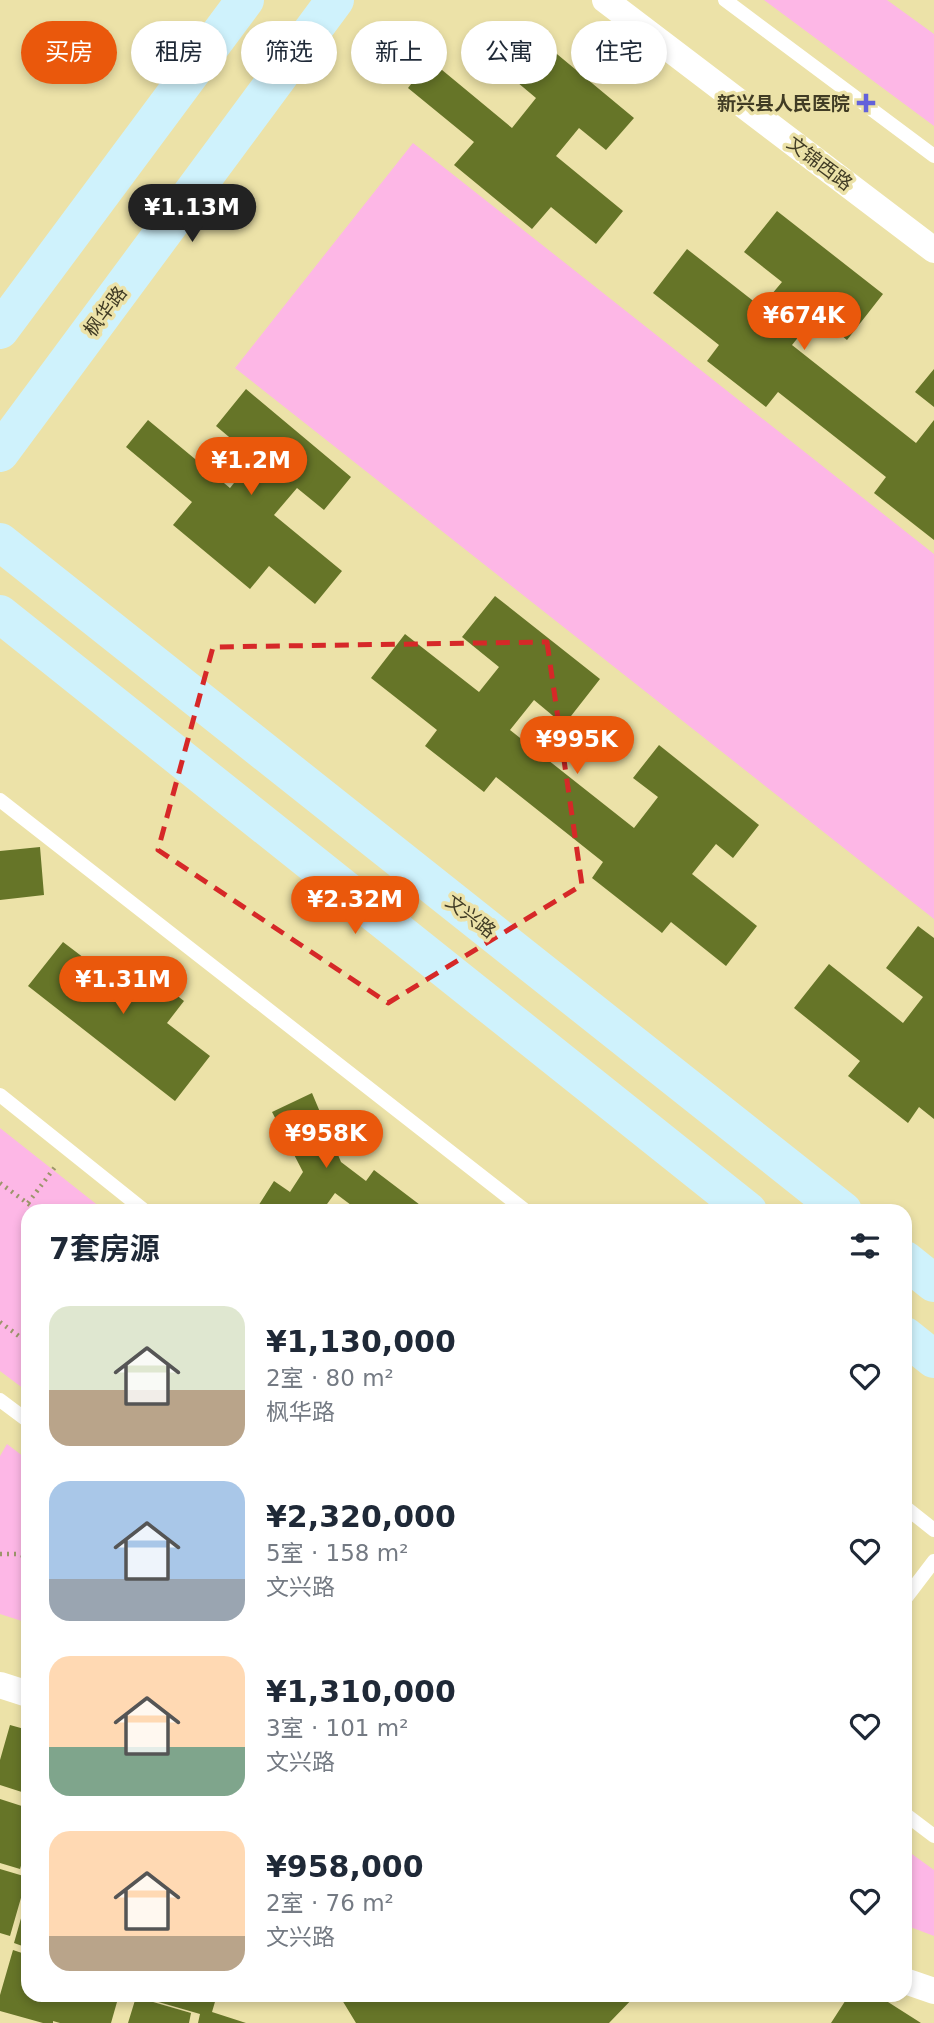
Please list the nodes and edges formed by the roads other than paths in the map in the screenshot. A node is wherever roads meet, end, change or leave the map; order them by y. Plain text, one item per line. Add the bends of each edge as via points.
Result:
1 (245, 0) edge
2 (335, 0) edge
3 (605, 0) edge
4 (725, 0) edge
5 (934, 156) edge
6 (934, 250) edge
7 (0, 330) edge
8 (0, 453) edge
9 (0, 542) edge
10 (0, 614) edge
11 (0, 800) edge
12 (0, 1095) edge
13 (136, 1204) edge
14 (517, 1204) edge
15 (739, 1204) edge
16 (834, 1204) edge
17 (912, 1266) edge
18 (934, 1283) edge
19 (912, 1342) edge
20 (934, 1359) edge
21 (0, 1400) edge
22 (21, 1416) edge
23 (912, 1513) edge
24 (934, 1530) edge
25 (934, 1561) edge
26 (912, 1590) edge
27 (0, 1685) edge
28 (21, 1692) edge
29 (912, 1819) edge
30 (934, 1836) edge
31 (912, 1983) edge
32 (934, 1991) edge

1 - 7 street
2 - 8 street, 枫华路
3 - 6 street, 文锦西路
4 - 5 lane
9 - 16 street, 文兴路
10 - 15 street
11 - 14 lane
12 - 13 lane
17 - 18 street
19 - 20 street
21 - 22 lane
23 - 24 lane
25 - 26 lane
27 - 28 street
29 - 30 lane
31 - 32 street

